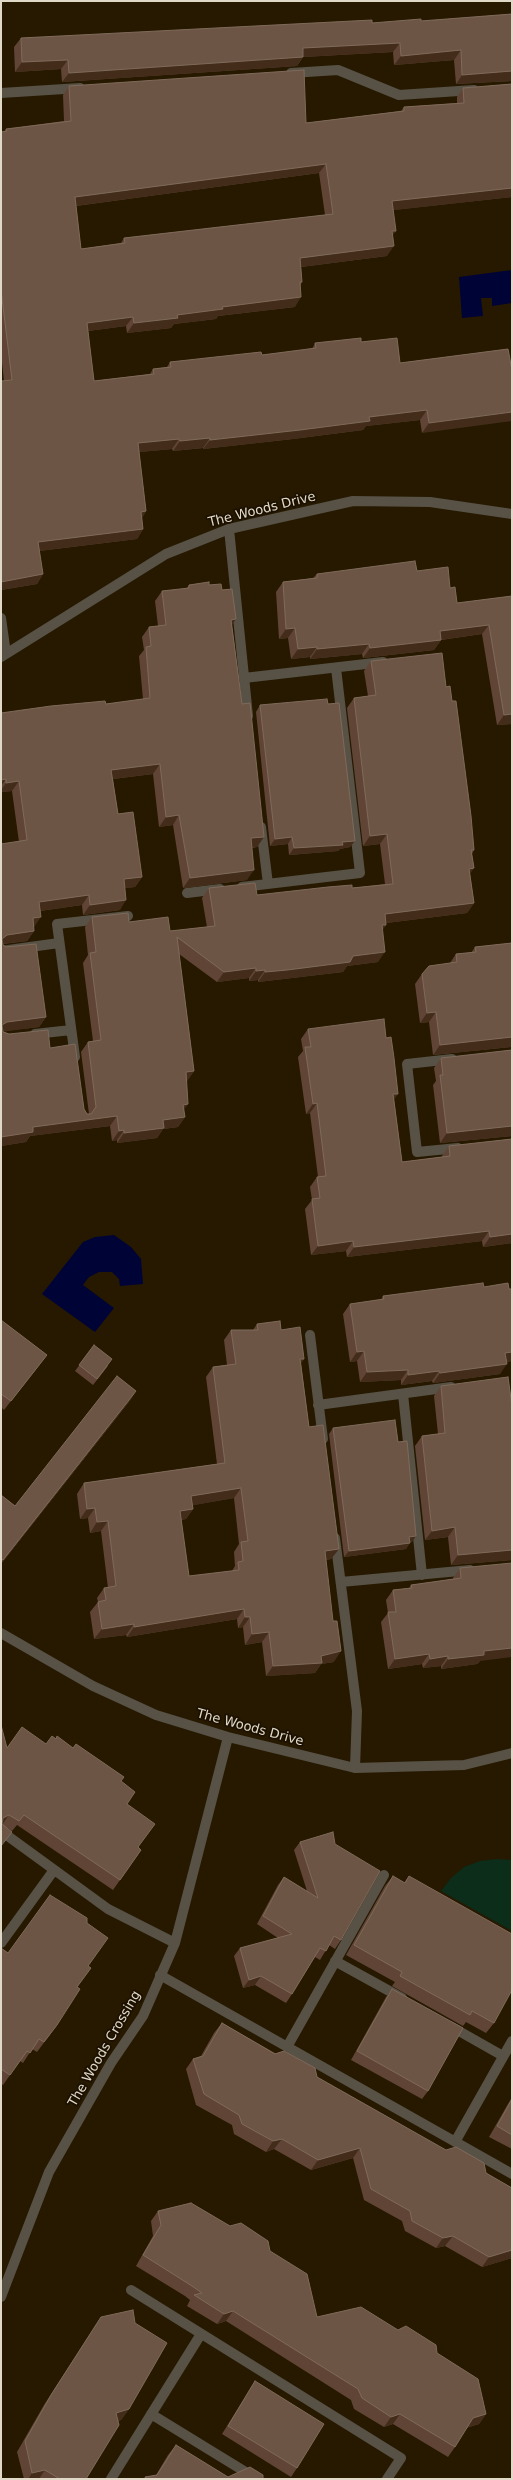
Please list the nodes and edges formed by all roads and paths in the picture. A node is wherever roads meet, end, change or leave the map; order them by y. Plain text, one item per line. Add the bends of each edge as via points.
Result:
1 (283, 73) edge
2 (87, 87) edge
3 (482, 89) edge
4 (1, 93) edge
5 (512, 514) edge
6 (229, 529) junction
7 (1, 618) edge
8 (3, 655) edge
9 (397, 661) edge
10 (336, 668) junction
11 (244, 678) junction
12 (249, 725) edge
13 (260, 812) edge
14 (268, 884) junction
15 (187, 893) dead end
16 (128, 916) edge
17 (59, 943) junction
18 (1, 950) edge
19 (71, 1030) junction
20 (24, 1035) edge
21 (460, 1058) edge
22 (76, 1066) edge
23 (472, 1147) edge
24 (310, 1335) dead end
25 (463, 1386) edge
26 (403, 1394) junction
27 (318, 1405) junction
28 (324, 1452) edge
29 (334, 1528) edge
30 (482, 1569) edge
31 (422, 1575) junction
32 (341, 1582) junction
33 (1, 1633) edge
34 (228, 1737) junction
35 (512, 1753) edge
36 (355, 1768) junction
37 (1, 1831) edge
38 (54, 1870) junction
39 (384, 1875) dead end
40 (2, 1940) edge
41 (175, 1943) junction
42 (335, 1961) junction
43 (160, 1975) junction
44 (409, 2002) edge
45 (443, 2021) edge
46 (512, 2041) edge
47 (287, 2047) junction
48 (504, 2056) junction
49 (455, 2142) junction
50 (512, 2174) edge
51 (131, 2290) dead end
52 (1, 2297) edge
53 (201, 2334) junction
54 (150, 2414) junction
55 (111, 2479) edge
56 (257, 2479) edge
57 (388, 2479) edge

1 - 3 lane via 338,70 399,95
2 - 4 lane
5 - 6 lane, The Woods Drive via 430,502 353,501
6 - 8 lane, The Woods Drive via 166,554
6 - 11 lane
7 - 8 lane
9 - 10 lane
10 - 11 lane
10 - 14 lane via 360,873
11 - 12 lane
13 - 14 lane
14 - 15 lane
16 - 17 lane via 57,924
17 - 18 lane
17 - 19 lane
19 - 20 lane
19 - 22 lane
21 - 23 lane via 407,1064 417,1152
24 - 27 lane
25 - 26 lane
26 - 27 lane
26 - 31 lane
27 - 28 lane
29 - 32 lane
30 - 31 lane
31 - 32 lane
32 - 36 lane via 357,1711
33 - 34 lane, The Woods Drive via 93,1686 156,1716
34 - 36 lane, The Woods Drive
34 - 41 lane, The Woods Crossing
35 - 36 lane, The Woods Drive via 464,1764
37 - 38 lane
38 - 40 lane
38 - 41 lane via 108,1909
39 - 42 lane
41 - 43 lane, The Woods Crossing
42 - 44 lane
42 - 47 lane
43 - 47 lane
43 - 52 lane, The Woods Crossing via 143,2016 111,2064 49,2172
45 - 48 lane
46 - 48 lane
47 - 49 lane
48 - 49 lane
49 - 50 lane
51 - 53 lane
53 - 54 lane
53 - 57 lane via 401,2458
54 - 55 lane
54 - 56 lane

